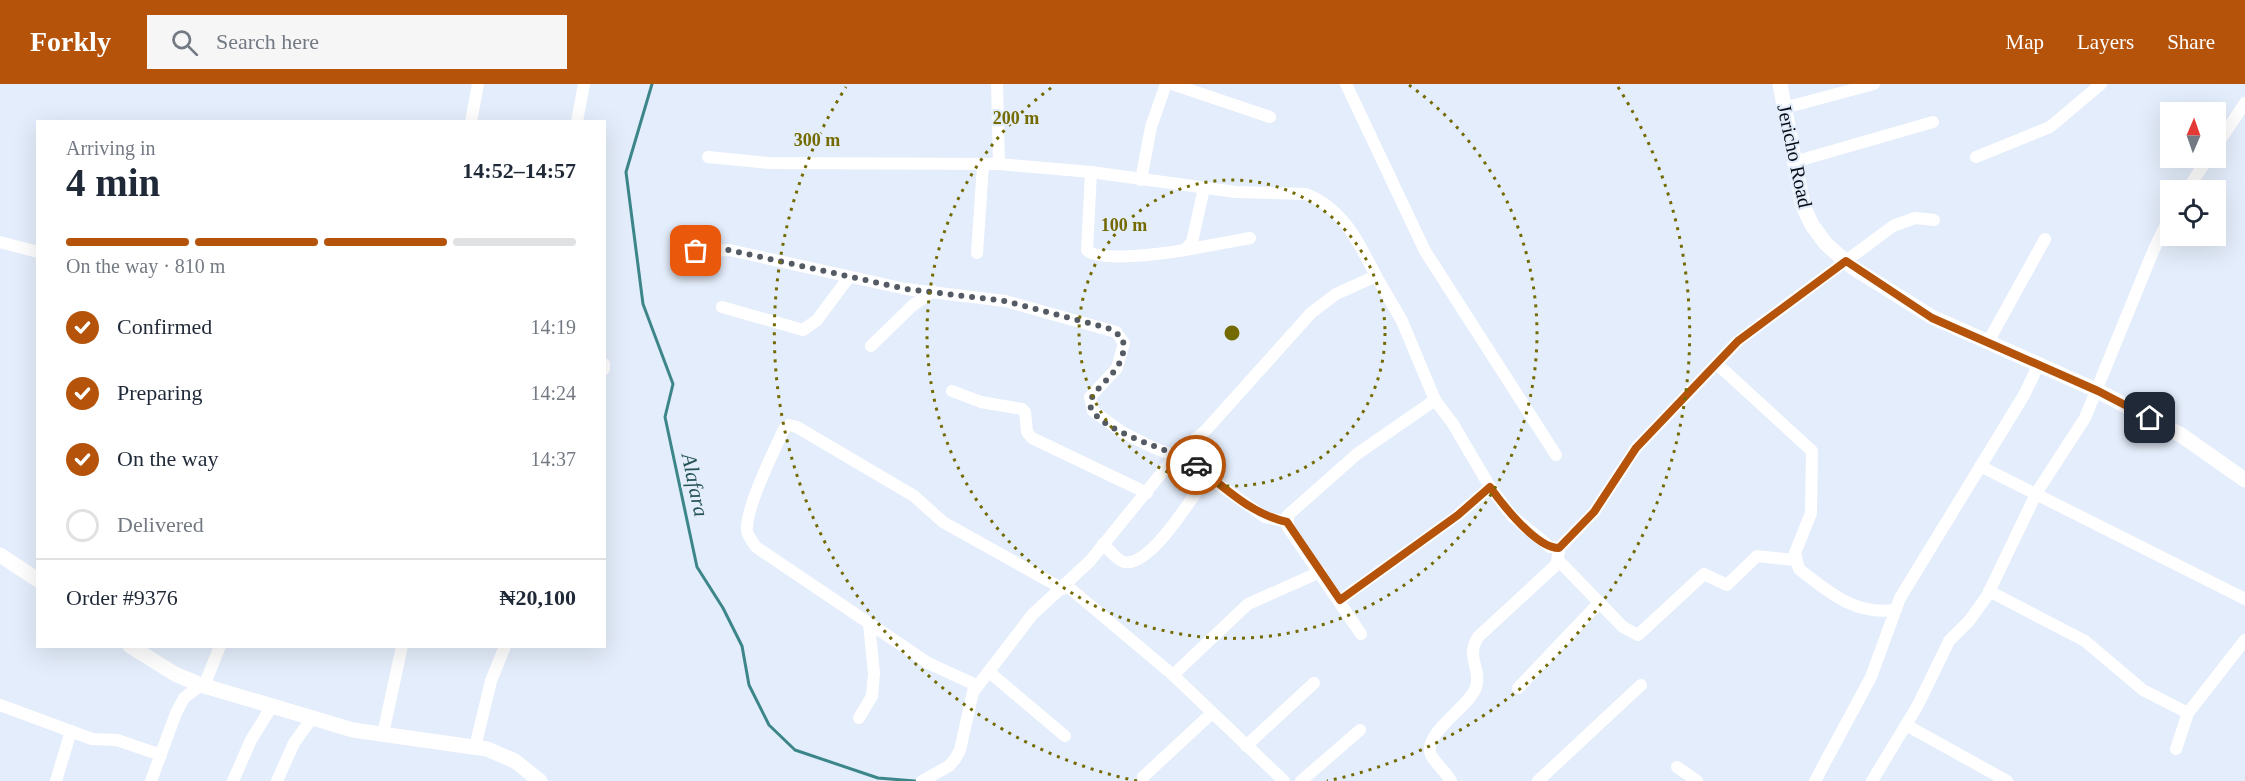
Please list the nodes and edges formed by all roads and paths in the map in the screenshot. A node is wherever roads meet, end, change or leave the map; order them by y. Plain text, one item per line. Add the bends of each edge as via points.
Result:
1 (478, 84) edge
2 (584, 84) edge
3 (997, 84) edge
4 (1166, 84) edge
5 (1172, 84) edge
6 (1346, 84) edge
7 (1780, 84) edge
8 (1874, 84) edge
9 (2101, 84) edge
10 (2245, 103) edge
11 (1784, 108) junction
12 (1270, 117) dead end
13 (471, 120) edge
14 (577, 120) edge
15 (1933, 122) dead end
16 (2226, 131) edge
17 (708, 157) dead end
18 (1976, 157) dead end
19 (1794, 162) junction
20 (999, 165) junction
21 (983, 166) junction
22 (1091, 172) junction
23 (1141, 180) junction
24 (1204, 189) junction
25 (1934, 220) dead end
26 (2160, 237) edge
27 (1250, 238) dead end
28 (2045, 239) dead end
29 (0, 242) edge
30 (1185, 250) junction
31 (36, 251) edge
32 (696, 251) dead end
33 (977, 253) dead end
34 (1846, 261) junction
35 (1376, 276) junction
36 (849, 277) junction
37 (933, 291) junction
38 (722, 307) dead end
39 (1988, 342) junction
40 (871, 346) dead end
41 (1716, 363) junction
42 (2038, 364) junction
43 (952, 391) dead end
44 (2098, 391) junction
45 (1435, 400) junction
46 (1178, 454) junction
47 (1556, 455) dead end
48 (1980, 466) junction
49 (1208, 475) junction
50 (2245, 480) edge
51 (1490, 487) junction
52 (2037, 492) junction
53 (1147, 493) junction
54 (1287, 522) junction
55 (1103, 544) junction
56 (1558, 554) junction
57 (0, 555) edge
58 (1795, 560) junction
59 (1320, 572) junction
60 (36, 579) edge
61 (1065, 587) junction
62 (1989, 591) junction
63 (2245, 599) edge
64 (1340, 600) junction
65 (1599, 603) junction
66 (1894, 610) junction
67 (869, 624) junction
68 (1361, 634) dead end
69 (2245, 640) edge
70 (133, 648) edge
71 (219, 648) edge
72 (402, 648) edge
73 (504, 648) edge
74 (989, 672) junction
75 (1173, 675) junction
76 (1314, 683) dead end
77 (1641, 685) dead end
78 (202, 686) junction
79 (976, 686) junction
80 (1518, 688) dead end
81 (0, 705) edge
82 (272, 706) junction
83 (1212, 713) junction
84 (2188, 713) junction
85 (312, 718) junction
86 (859, 718) dead end
87 (1906, 725) junction
88 (1360, 730) dead end
89 (70, 731) junction
90 (383, 734) junction
91 (1065, 736) dead end
92 (1246, 746) junction
93 (474, 747) junction
94 (2176, 748) dead end
95 (161, 755) junction
96 (1677, 767) dead end
97 (1143, 777) dead end
98 (1450, 780) edge
99 (56, 781) edge
100 (151, 781) edge
101 (232, 781) edge
102 (277, 781) edge
103 (540, 781) edge
104 (922, 781) edge
105 (1284, 781) edge
106 (1301, 781) edge
107 (1539, 781) edge
108 (1697, 781) edge
109 (1815, 781) edge
110 (1872, 781) edge
111 (2007, 781) edge

1 - 13 street
2 - 14 street
3 - 20 street
4 - 23 street via 1151,127
5 - 12 street
6 - 47 street via 1425,251
7 - 11 street, Jericho Road
8 - 11 street
9 - 18 street via 2050,127
10 - 16 street
11 - 19 street, Jericho Road
15 - 19 street
17 - 21 street via 770,163
19 - 34 street, Jericho Road via 1803,206 1812,225
20 - 21 street
20 - 22 street
21 - 33 street
22 - 23 street
22 - 30 street via 1090,254 1144,256
23 - 24 street
24 - 30 street via 1192,242
24 - 35 street via 1295,192 1315,197 1354,233
25 - 34 street via 1915,218 1893,226
26 - 44 street
27 - 30 street
28 - 39 street
29 - 31 street
32 - 36 street via 729,250
34 - 39 street, Jericho Road via 1932,318
34 - 41 street via 1738,341
35 - 45 street via 1402,321
35 - 46 street via 1336,294 1311,313 1206,430
36 - 37 street
36 - 38 street via 817,320 803,330
37 - 40 street
37 - 46 street via 1005,301 1116,332 1124,343 1121,359 1111,378 1092,393 1090,405 1097,416 1122,432 1154,448
39 - 42 street, Jericho Road
41 - 56 street via 1636,448 1594,512
41 - 58 street via 1812,451 1811,513
42 - 44 street, Jericho Road
42 - 48 street via 2025,395
43 - 53 street via 981,402 1022,409 1032,438
44 - 50 street, Jericho Road via 2181,435
44 - 52 street
45 - 51 street
45 - 54 street via 1357,454 1288,515
46 - 49 street
46 - 53 street
48 - 52 street
48 - 66 street
49 - 54 street via 1265,517
49 - 55 street via 1151,552 1136,563 1122,562
51 - 56 street via 1512,516
51 - 64 street via 1458,515
52 - 62 street
52 - 63 street
53 - 55 street
54 - 59 street
55 - 61 street
56 - 65 street
56 - 98 street via 1556,565 1473,644 1477,684 1474,694 1435,735 1430,748
57 - 60 street
58 - 65 street via 1759,555 1727,585 1704,574 1638,635 1623,627
58 - 66 street via 1799,569 1851,605 1879,612
59 - 64 street
59 - 75 street via 1248,604
61 - 67 street via 943,522 914,496 797,427 787,426 759,488 747,533 756,547
61 - 74 street via 1032,615
61 - 75 street
62 - 84 street via 2085,641 2142,690
62 - 87 street via 1969,621 1949,641
64 - 68 street
65 - 80 street
66 - 109 street via 1871,677
67 - 79 street via 928,663
67 - 86 street via 872,696
69 - 84 street
70 - 78 street
71 - 78 street
72 - 90 street
73 - 93 street
74 - 79 street
74 - 91 street
75 - 83 street
76 - 92 street
77 - 107 street
78 - 82 street
78 - 95 street via 184,698
79 - 104 street via 955,759
81 - 89 street
82 - 85 street
82 - 101 street
83 - 92 street
83 - 97 street
84 - 94 street
85 - 90 street
85 - 102 street via 294,743
87 - 110 street
87 - 111 street
88 - 106 street
89 - 95 street via 92,739 117,740
89 - 99 street
90 - 93 street
92 - 105 street
93 - 103 street via 502,754
95 - 100 street
96 - 108 street

